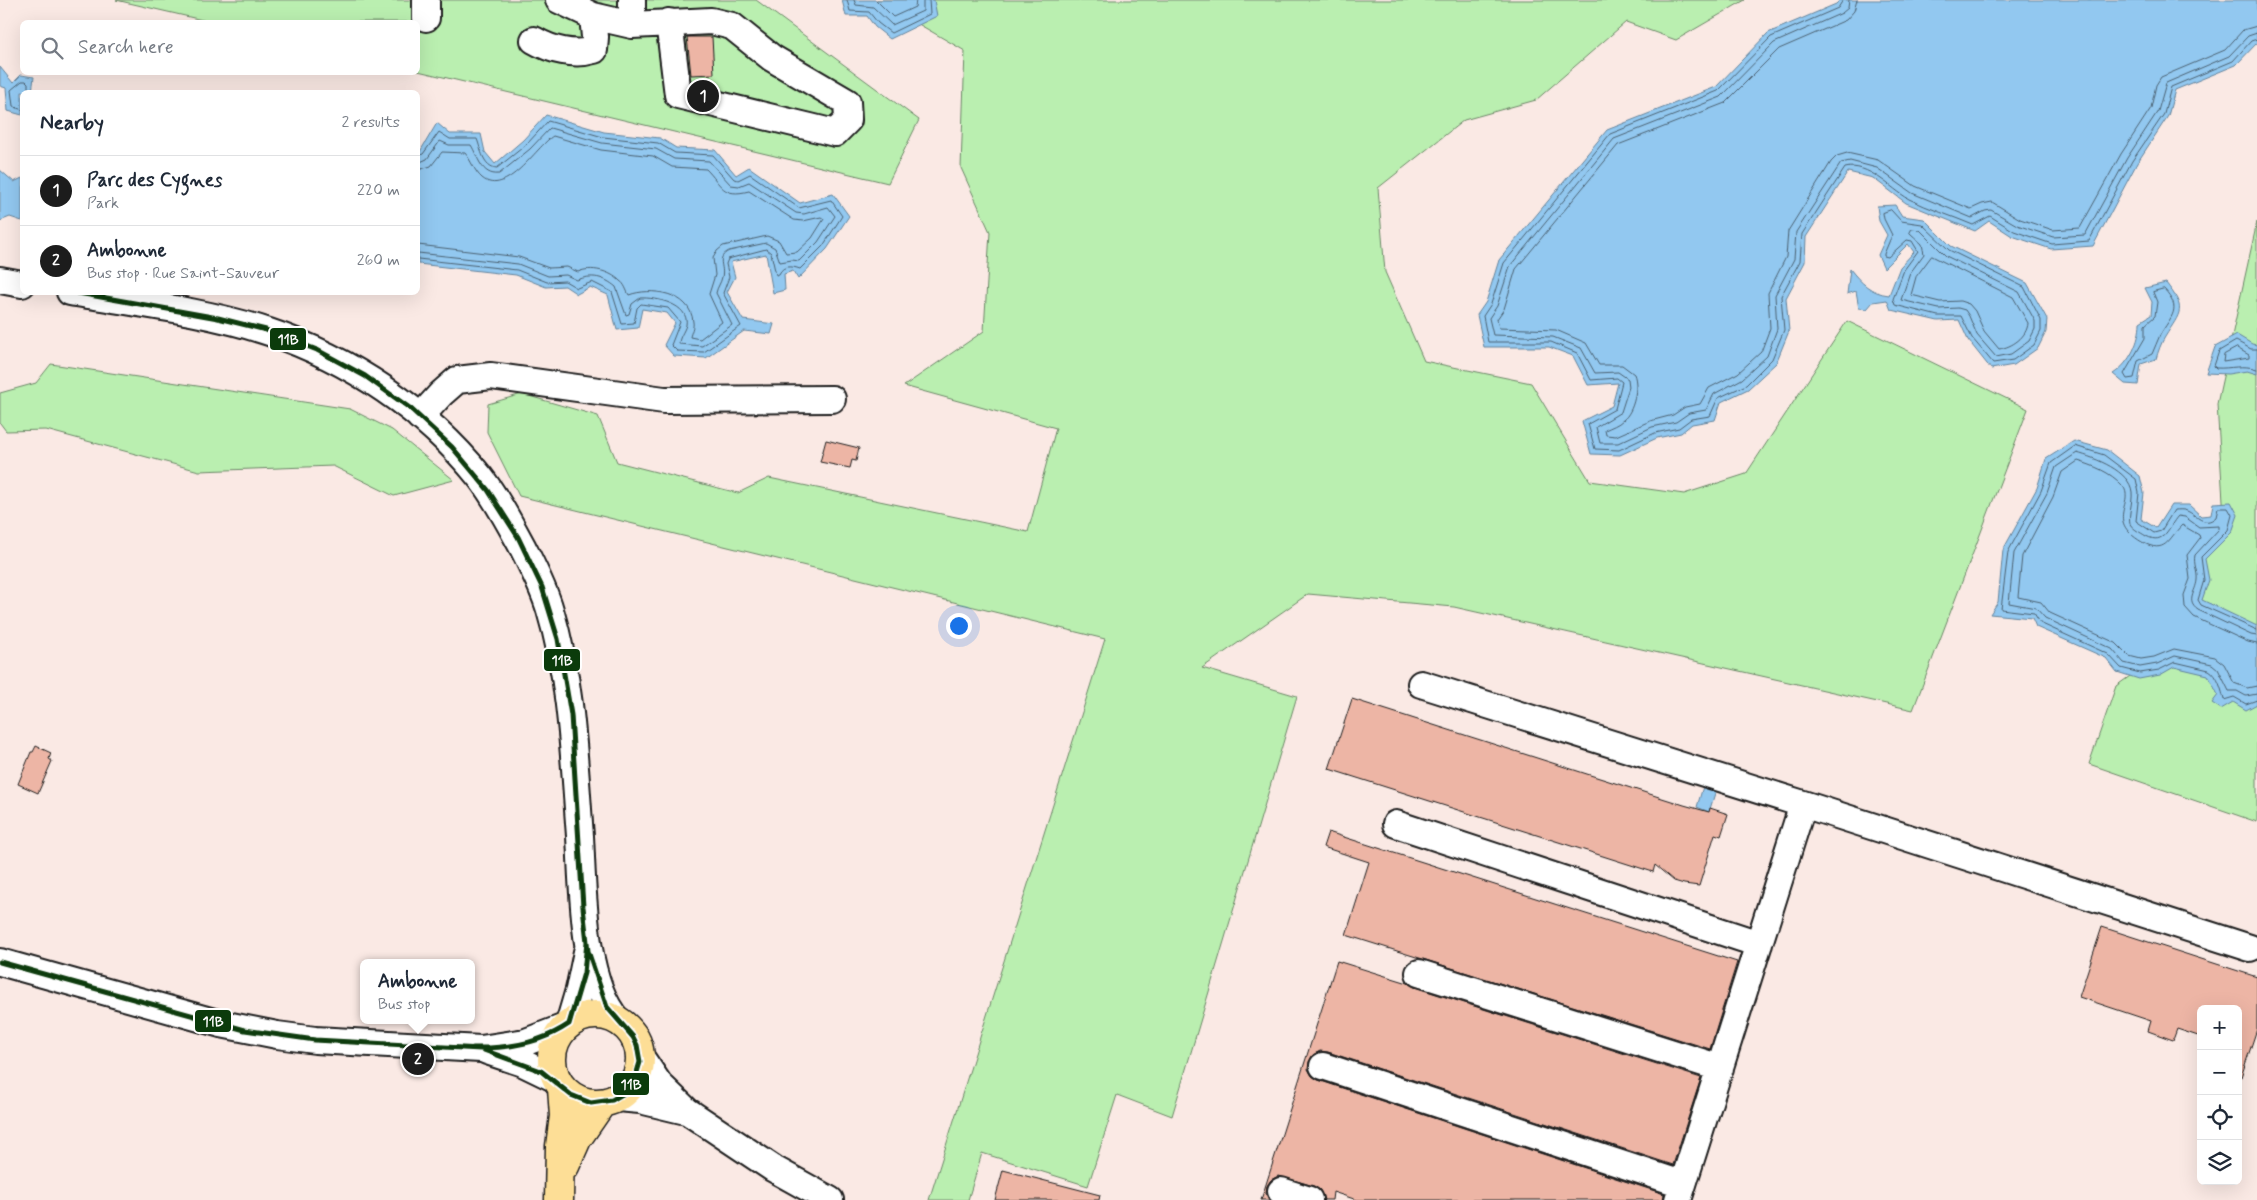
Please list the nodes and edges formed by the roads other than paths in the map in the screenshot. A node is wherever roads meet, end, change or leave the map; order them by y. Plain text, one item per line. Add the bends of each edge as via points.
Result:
1 (559, 0) edge
2 (694, 11) edge
3 (632, 12) edge
4 (593, 16) junction
5 (669, 22) junction
6 (534, 40) dead end
7 (0, 280) edge
8 (20, 284) edge
9 (87, 295) edge
10 (832, 400) dead end
11 (420, 417) junction
12 (1421, 684) dead end
13 (1803, 804) junction
14 (1396, 824) dead end
15 (1759, 944) junction
16 (2250, 948) dead end
17 (588, 949) junction
18 (0, 962) edge
19 (1419, 973) dead end
20 (618, 1021) junction
21 (567, 1025) junction
22 (481, 1049) junction
23 (640, 1056) junction
24 (1323, 1066) dead end
25 (1720, 1068) junction
26 (559, 1084) junction
27 (610, 1100) junction
28 (687, 1111) junction
29 (559, 1189) edge
30 (1281, 1191) dead end
31 (1680, 1192) edge
32 (830, 1200) edge
33 (1309, 1200) edge

1 - 4 street
2 - 5 street
2 - 5 street via 711,21 732,26 772,58 848,102 848,120 835,133 678,95
3 - 4 street
3 - 5 street
4 - 6 street via 594,50 584,53 549,48
7 - 8 street
9 - 11 street via 267,331 303,344 381,387
10 - 11 street via 664,400 491,376 457,380
11 - 17 street via 481,479 510,524 549,607 567,690 574,750
12 - 13 street
13 - 15 street
13 - 16 street
14 - 15 street
15 - 25 street
17 - 20 street via 606,1006
17 - 21 street
18 - 22 street via 245,1030 315,1040
19 - 25 street
20 - 21 main road via 599,1015
20 - 23 main road via 633,1036
21 - 22 street via 526,1042
21 - 26 main road via 552,1052
22 - 26 street via 523,1063
23 - 27 main road via 635,1080 626,1092
23 - 28 street via 659,1084
24 - 31 street
25 - 31 street
26 - 27 main road via 576,1099 593,1103
26 - 29 main road via 564,1116
27 - 28 street via 640,1100
27 - 29 main road via 577,1139
28 - 32 street via 774,1169
30 - 33 street

